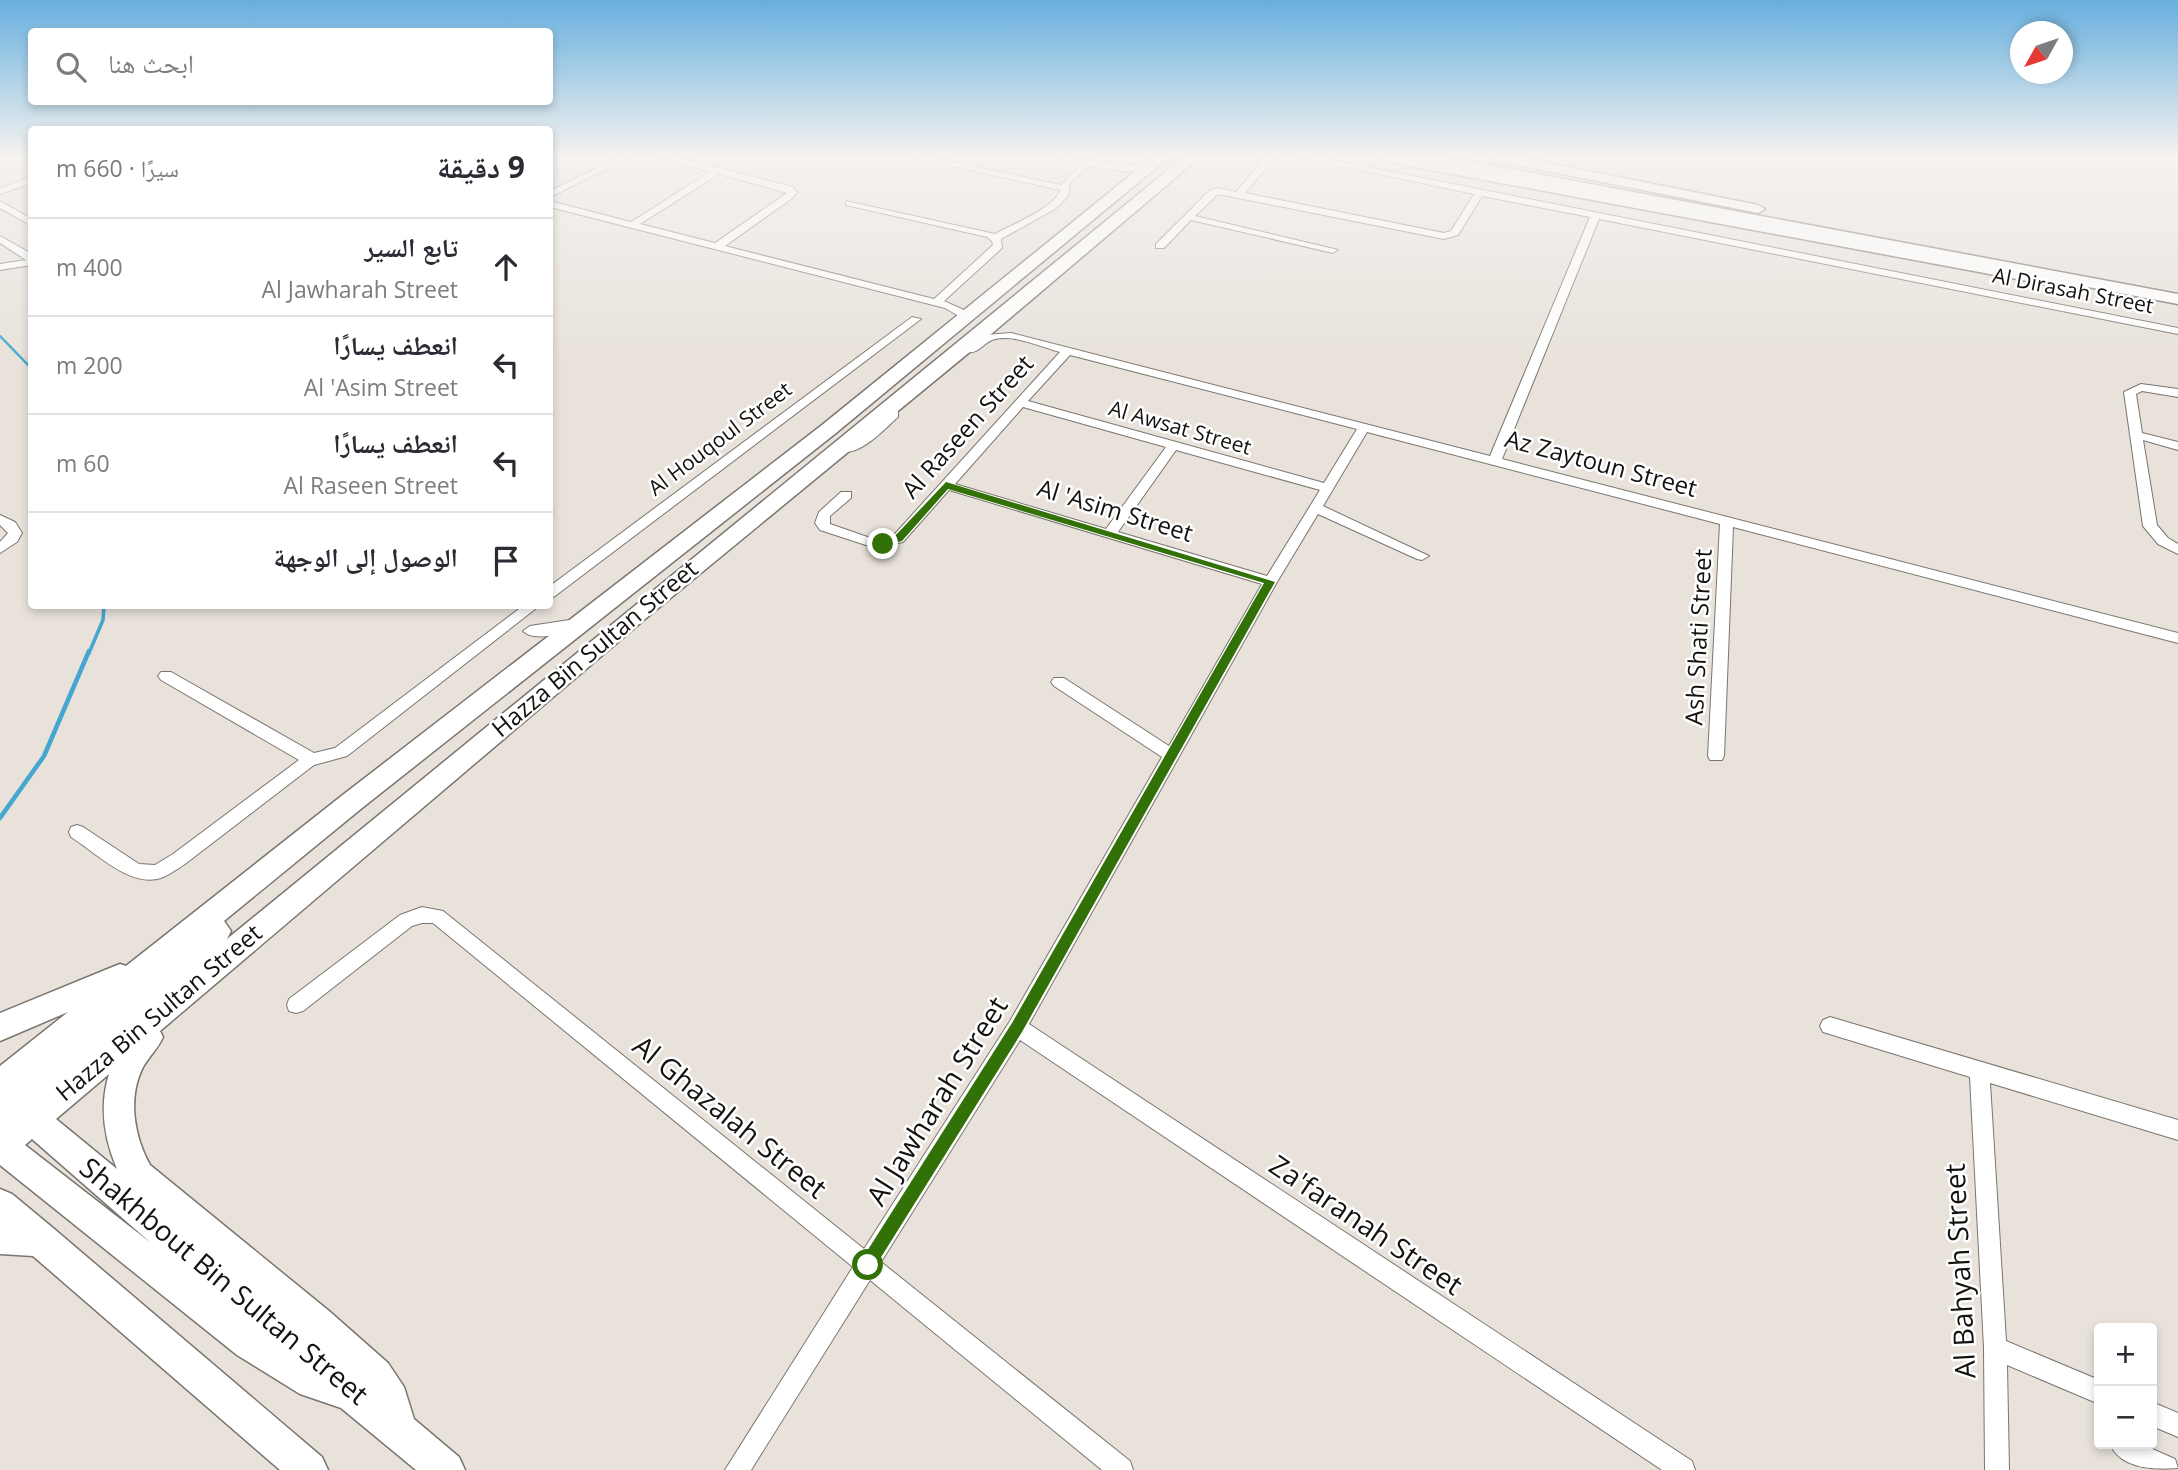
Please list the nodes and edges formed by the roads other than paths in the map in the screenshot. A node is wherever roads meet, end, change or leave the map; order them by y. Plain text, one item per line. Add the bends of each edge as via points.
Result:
1 (634, 226) edge
2 (746, 226) edge
3 (943, 226) edge
4 (1018, 226) edge
5 (1090, 226) edge
6 (1106, 226) edge
7 (1180, 226) edge
8 (1227, 226) edge
9 (1395, 226) edge
10 (1459, 226) edge
11 (1591, 226) edge
12 (1649, 226) edge
13 (1762, 226) edge
14 (1782, 226) edge
15 (1822, 226) edge
16 (1852, 226) edge
17 (995, 238) junction
18 (0, 239) edge
19 (718, 246) junction
20 (1160, 246) dead end
21 (1333, 250) dead end
22 (28, 257) edge
23 (2009, 260) junction
24 (28, 261) edge
25 (0, 267) edge
26 (2178, 291) edge
27 (2178, 301) edge
28 (936, 303) junction
29 (957, 313) junction
30 (1001, 317) junction
31 (916, 319) dead end
32 (2178, 331) edge
33 (1068, 350) junction
34 (2178, 393) edge
35 (1021, 403) junction
36 (1364, 427) junction
37 (2137, 435) junction
38 (1173, 446) junction
39 (2178, 446) edge
40 (1496, 460) junction
41 (946, 485) junction
42 (1328, 488) junction
43 (846, 495) dead end
44 (1315, 508) junction
45 (0, 519) edge
46 (1727, 520) junction
47 (1110, 533) junction
48 (0, 549) edge
49 (2178, 550) edge
50 (1422, 556) dead end
51 (1270, 582) junction
52 (553, 591) edge
53 (520, 611) edge
54 (637, 614) junction
55 (581, 622) junction
56 (530, 631) junction
57 (2178, 638) edge
58 (545, 653) junction
59 (166, 676) dead end
60 (1059, 682) dead end
61 (1171, 755) junction
62 (1716, 756) dead end
63 (311, 759) junction
64 (385, 777) junction
65 (77, 831) dead end
66 (153, 962) junction
67 (296, 1005) dead end
68 (1830, 1026) dead end
69 (0, 1027) edge
70 (1017, 1027) junction
71 (1979, 1069) junction
72 (52, 1087) junction
73 (7, 1107) edge
74 (2178, 1130) edge
75 (4, 1154) edge
76 (0, 1206) edge
77 (0, 1237) edge
78 (41, 1240) junction
79 (868, 1265) junction
80 (1995, 1348) junction
81 (2094, 1390) edge
82 (363, 1400) junction
83 (2157, 1416) edge
84 (2178, 1424) edge
85 (397, 1429) junction
86 (2129, 1449) edge
87 (2166, 1468) edge
88 (309, 1470) edge
89 (446, 1470) edge
90 (737, 1470) edge
91 (1121, 1470) edge
92 (1682, 1470) edge
93 (1997, 1470) edge

1 - 19 street
2 - 19 street
3 - 17 street
4 - 17 street
5 - 30 main road, Hazza Bin Sultan Street
6 - 30 main road, Hazza Bin Sultan Street
7 - 20 street
8 - 21 street
9 - 10 street via 1444,236
11 - 40 street
12 - 32 street, Al Dirasah Street
13 - 27 main road
14 - 27 main road
15 - 23 main road
16 - 23 main road
17 - 28 street via 998,246
18 - 22 street
19 - 28 street
23 - 26 main road
24 - 25 street
28 - 29 street
29 - 30 main road, Hazza Bin Sultan Street
29 - 55 main road, Hazza Bin Sultan Street
30 - 33 street, Az Zaytoun Street
30 - 54 main road, Hazza Bin Sultan Street
31 - 52 street, Al Houqoul Street
33 - 35 street, Al Raseen Street
33 - 36 street, Az Zaytoun Street
34 - 37 street via 2132,389
35 - 38 street, Al Awsat Street
35 - 41 street, Al Raseen Street
36 - 40 street, Az Zaytoun Street
36 - 42 street, Al Jawharah Street
37 - 39 street
37 - 49 street via 2150,526
38 - 42 street, Al Awsat Street
38 - 47 street
40 - 46 street, Az Zaytoun Street
41 - 43 street, Al Raseen Street via 898,539 883,544 825,527 824,514
41 - 47 street, Al 'Asim Street
42 - 44 street, Al Jawharah Street
44 - 50 street
44 - 51 street, Al Jawharah Street
45 - 48 street via 15,533
46 - 57 street, Az Zaytoun Street
46 - 62 street, Ash Shati Street
47 - 51 street, Al 'Asim Street
51 - 61 street, Al Jawharah Street
53 - 56 street
53 - 63 street via 341,752
54 - 72 main road, Hazza Bin Sultan Street
54 - 85 main road via 615,645 154,1031 133,1053 122,1074 118,1100 121,1132 127,1159 138,1176 375,1376 391,1400
55 - 56 street
55 - 58 main road, Hazza Bin Sultan Street
56 - 58 street
58 - 64 main road, Hazza Bin Sultan Street
59 - 63 street
60 - 61 street
61 - 70 street, Al Jawharah Street
63 - 65 street via 157,872 136,871
64 - 66 main road, Hazza Bin Sultan Street
64 - 72 main road via 364,802
66 - 69 main road
66 - 73 main road, Hazza Bin Sultan Street
67 - 79 street, Al Ghazalah Street via 405,920 437,916
68 - 71 street
70 - 79 street, Al Jawharah Street
70 - 92 street, Za'faranah Street
71 - 74 street
71 - 80 street, Al Bahyah Street
72 - 73 main road, Hazza Bin Sultan Street
73 - 75 main road, Hazza Bin Sultan Street
73 - 82 main road, Shakhbout Bin Sultan Street
75 - 82 main road via 250,1342 313,1381
76 - 78 main road
77 - 78 main road
78 - 88 main road
79 - 90 street, Al Jawharah Street
79 - 91 street, Al Ghazalah Street
80 - 81 street
80 - 93 street, Al Bahyah Street
82 - 85 main road, Shakhbout Bin Sultan Street
83 - 84 street
85 - 89 main road, Shakhbout Bin Sultan Street
86 - 87 street

